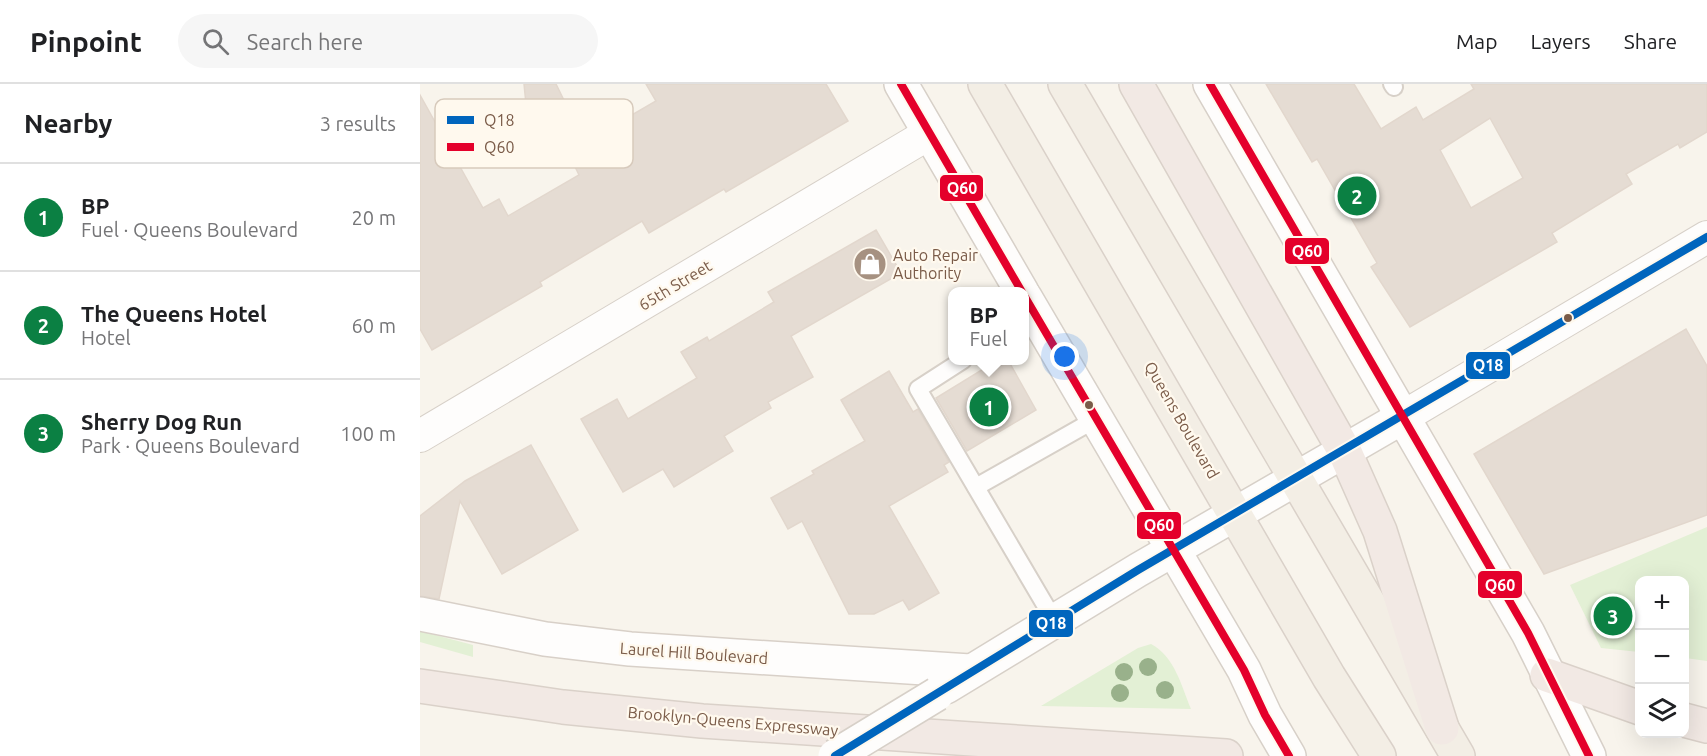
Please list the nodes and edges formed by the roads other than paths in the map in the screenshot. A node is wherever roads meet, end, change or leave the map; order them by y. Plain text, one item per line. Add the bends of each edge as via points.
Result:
1 (901, 84) edge
2 (986, 84) edge
3 (1065, 84) edge
4 (1136, 84) edge
5 (1210, 84) edge
6 (930, 133) junction
7 (1707, 237) edge
8 (1016, 287) edge
9 (1029, 309) edge
10 (955, 365) edge
11 (1403, 417) junction
12 (1096, 419) junction
13 (420, 436) edge
14 (1344, 450) junction
15 (1294, 478) junction
16 (976, 487) junction
17 (1234, 513) junction
18 (1173, 549) junction
19 (420, 614) edge
20 (1054, 621) junction
21 (970, 671) junction
22 (1547, 675) junction
23 (420, 686) edge
24 (1635, 706) edge
25 (1265, 715) junction
26 (1355, 721) junction
27 (1689, 721) edge
28 (1707, 726) edge
29 (1442, 728) junction
30 (1585, 747) edge
31 (835, 756) edge
32 (1226, 756) edge
33 (1266, 756) edge
34 (1289, 756) edge
35 (1369, 756) edge
36 (1379, 756) edge
37 (1458, 756) edge

1 - 6 street
2 - 17 main road, Queens Boulevard
3 - 15 main road
4 - 14 highway
5 - 11 street
6 - 8 street
6 - 13 street, 65th Street
7 - 11 street
9 - 12 street
10 - 16 lane via 918,389
11 - 14 street
11 - 22 street via 1528,633
12 - 16 lane
12 - 18 street
14 - 15 street
14 - 29 highway via 1380,531
15 - 17 street
15 - 29 main road
16 - 20 lane
17 - 18 street
17 - 26 main road, Queens Boulevard
18 - 20 street
18 - 25 street via 1244,670
19 - 21 street, Laurel Hill Boulevard via 545,639 630,649
20 - 21 street
21 - 31 street, bridge
22 - 24 highway
22 - 30 street
23 - 32 highway, Brooklyn-Queens Expressway via 563,707 702,721
25 - 33 street
25 - 34 street
26 - 35 main road
26 - 36 main road, Queens Boulevard
27 - 28 highway
29 - 37 main road

